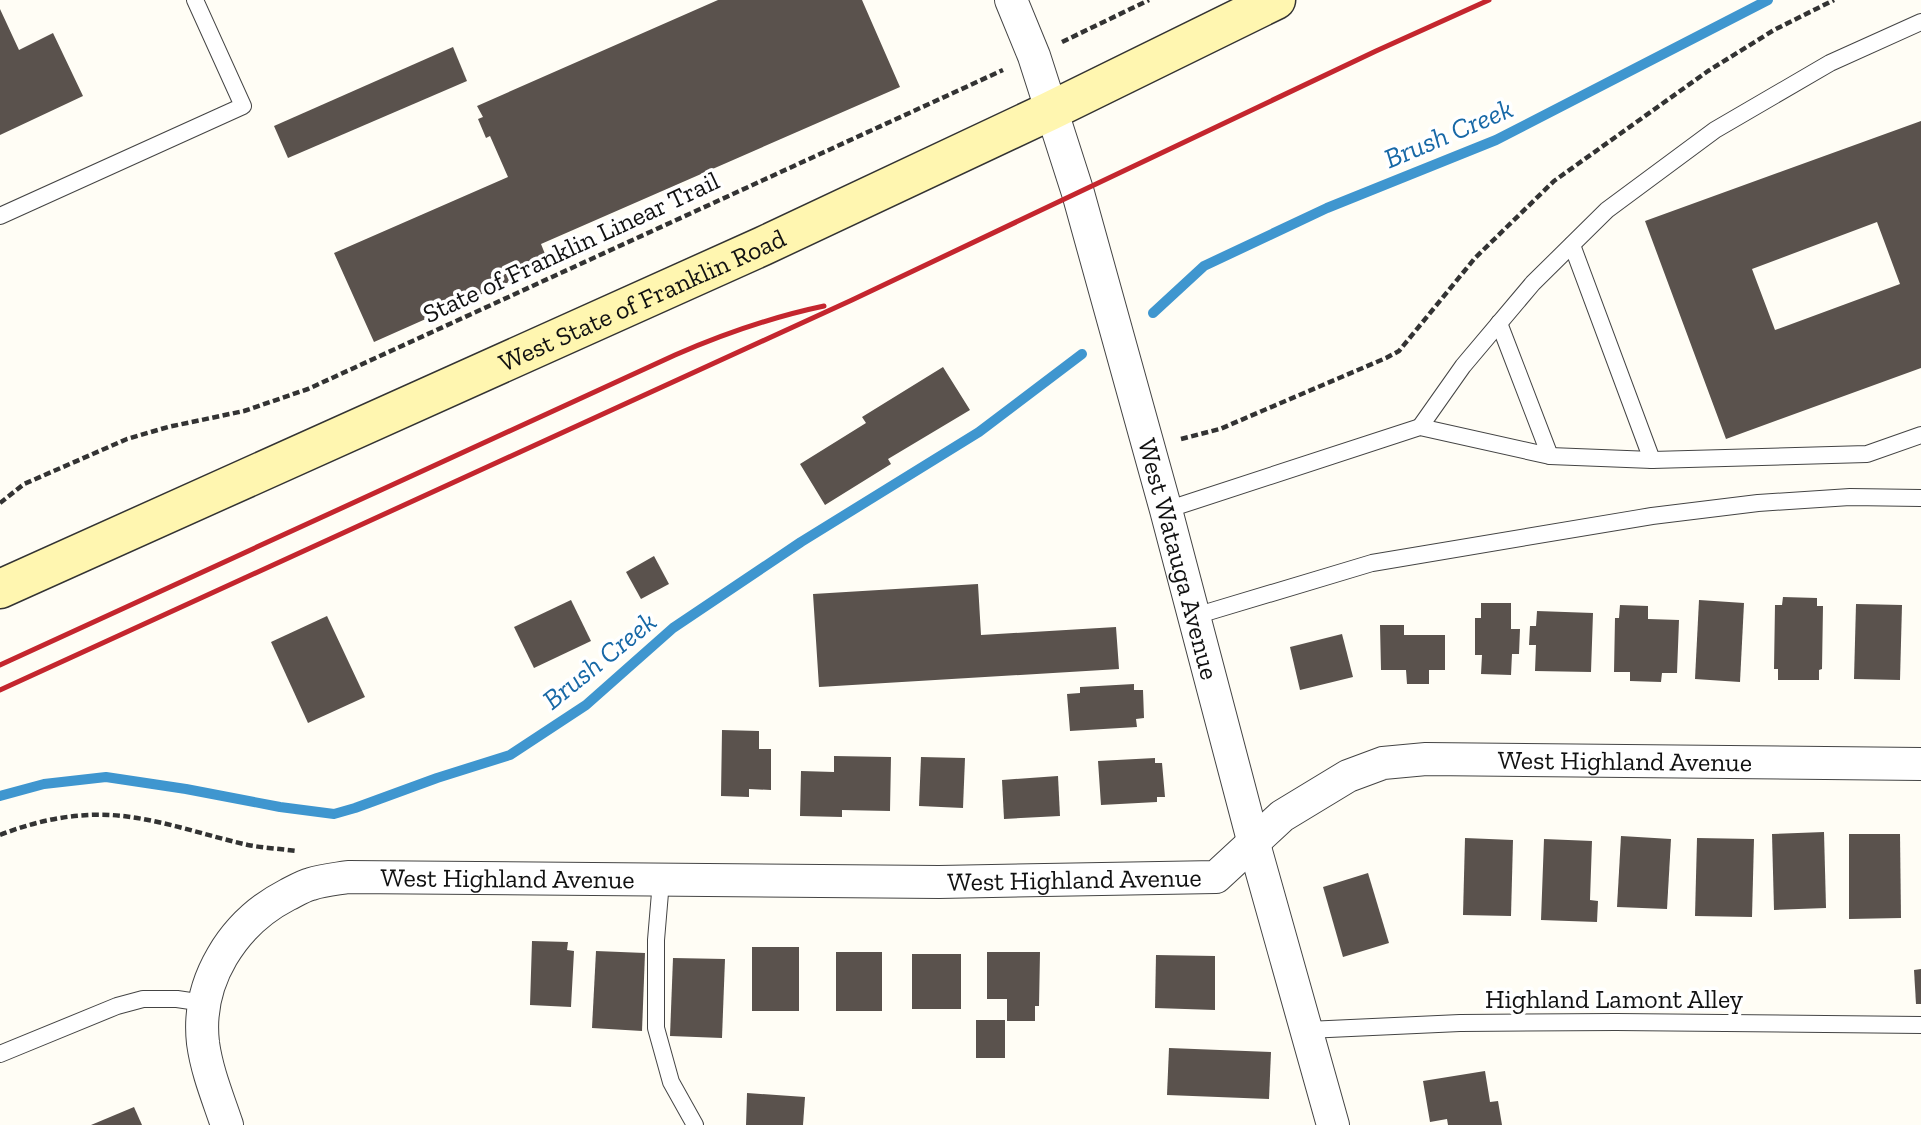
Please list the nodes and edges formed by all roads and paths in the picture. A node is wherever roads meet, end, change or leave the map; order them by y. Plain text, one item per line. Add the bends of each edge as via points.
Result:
1 (195, 0) edge
2 (1149, 0) edge
3 (1276, 0) edge
4 (1834, 0) edge
5 (1014, 1) edge
6 (1921, 22) edge
7 (1034, 56) junction
8 (1050, 111) junction
9 (0, 216) edge
10 (1572, 245) junction
11 (1499, 323) junction
12 (1420, 427) junction
13 (1921, 435) edge
14 (1149, 448) junction
15 (1550, 456) junction
16 (1652, 460) junction
17 (1921, 498) edge
18 (0, 503) edge
19 (1166, 509) junction
20 (0, 589) edge
21 (1195, 616) junction
22 (1921, 764) edge
23 (0, 835) edge
24 (1254, 845) junction
25 (297, 851) dead end
26 (661, 881) junction
27 (204, 1003) junction
28 (1921, 1025) edge
29 (1307, 1030) junction
30 (0, 1054) edge
31 (227, 1125) edge
32 (695, 1125) edge
33 (1333, 1125) edge

1 - 9 lane via 243,106
2 - 7 path, State of Franklin Linear Trail
3 - 8 main road, West State of Franklin Road
4 - 14 path via 1708,71 1554,181 1475,258 1399,351 1220,429
5 - 7 street, West Watauga Avenue
6 - 10 lane via 1830,62 1715,130 1607,210
7 - 8 street, West Watauga Avenue
7 - 18 path, State of Franklin Linear Trail via 308,389 244,411 127,439 24,484
8 - 14 street, West Watauga Avenue via 1079,193
8 - 20 main road, West State of Franklin Road via 763,246
10 - 11 lane
10 - 16 lane
11 - 12 lane
11 - 15 lane
12 - 15 lane
12 - 19 lane
13 - 16 lane via 1867,454
14 - 19 street, West Watauga Avenue
15 - 16 lane
17 - 21 lane via 1758,503 1652,516 1372,563
19 - 21 street, West Watauga Avenue
21 - 24 street, West Watauga Avenue
22 - 24 street, West Highland Avenue via 1426,759 1383,763 1348,776 1282,816
23 - 25 path via 58,818 112,815
24 - 26 street, West Highland Avenue via 1216,877
24 - 29 street, West Watauga Avenue
26 - 27 street, West Highland Avenue via 348,877 309,884 269,905 241,930 220,958
26 - 32 lane via 656,1028 671,1082
27 - 30 lane via 143,999
27 - 31 street, West Highland Avenue via 208,1070
28 - 29 lane, Highland Lamont Alley via 1460,1023
29 - 33 street, West Watauga Avenue

